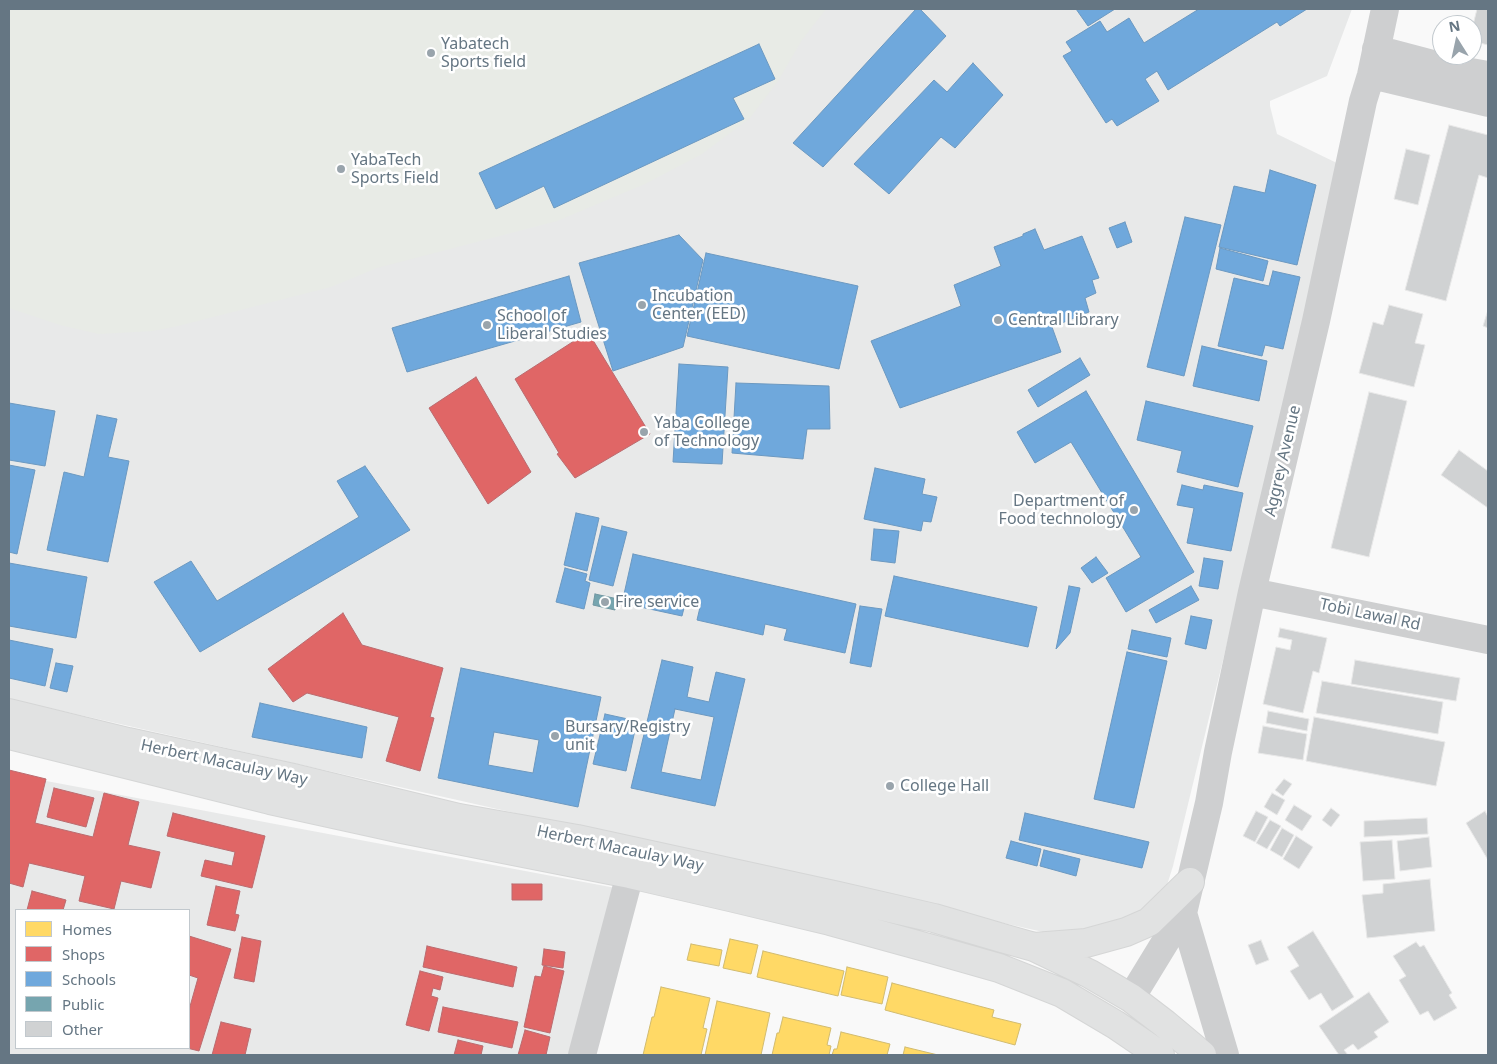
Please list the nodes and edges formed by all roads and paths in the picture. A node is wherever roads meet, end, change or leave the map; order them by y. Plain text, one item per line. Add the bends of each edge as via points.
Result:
1 (1385, 9) edge
2 (1374, 62) junction
3 (1478, 87) edge
4 (1252, 592) junction
5 (1488, 640) edge
6 (9, 712) edge
7 (9, 735) edge
8 (630, 874) junction
9 (1190, 882) junction
10 (1182, 913) junction
11 (1034, 947) junction
12 (1131, 998) junction
13 (582, 1055) edge
14 (1160, 1055) edge
15 (1202, 1055) edge
16 (1225, 1055) edge

1 - 2 street, Aggrey Avenue
2 - 3 street
2 - 4 street, Aggrey Avenue
4 - 5 street, Tobi Lawal Rd
4 - 9 street, Aggrey Avenue
6 - 11 highway, Herbert Macaulay Way via 460,818 577,839 848,898 934,918
7 - 8 highway, Herbert Macaulay Way via 270,800
8 - 13 street
8 - 14 highway, Herbert Macaulay Way via 830,921 999,968 1062,993
9 - 10 street, Aggrey Avenue
9 - 11 highway via 1149,922 1126,932 1086,943
10 - 12 street
10 - 16 street
11 - 12 highway, Herbert Macaulay Way
12 - 15 highway, Herbert Macaulay Way

